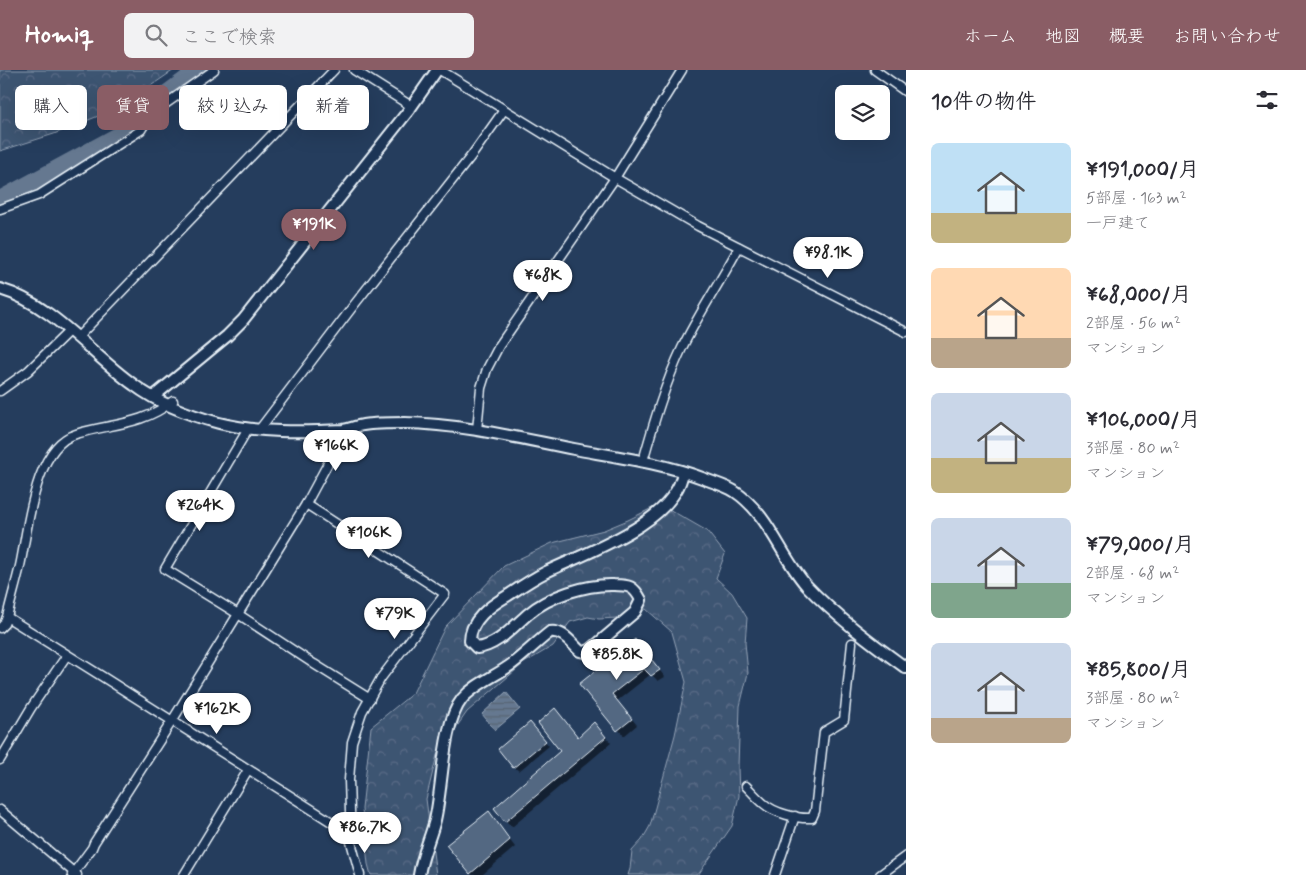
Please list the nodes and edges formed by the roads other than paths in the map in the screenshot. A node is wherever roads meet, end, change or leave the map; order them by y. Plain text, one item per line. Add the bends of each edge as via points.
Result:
1 (214, 70) edge
2 (334, 70) edge
3 (354, 70) edge
4 (439, 70) edge
5 (682, 70) edge
6 (875, 70) edge
7 (906, 92) edge
8 (411, 106) junction
9 (504, 110) junction
10 (615, 178) junction
11 (0, 209) edge
12 (739, 247) junction
13 (2, 288) edge
14 (20, 302) dead end
15 (906, 332) edge
16 (73, 334) junction
17 (0, 391) edge
18 (153, 397) junction
19 (170, 403) junction
20 (248, 428) junction
21 (259, 430) junction
22 (346, 430) junction
23 (477, 430) junction
24 (643, 461) junction
25 (683, 472) junction
26 (306, 504) junction
27 (238, 614) junction
28 (7, 617) junction
29 (0, 628) edge
30 (852, 643) dead end
31 (67, 655) junction
32 (906, 668) edge
33 (370, 699) junction
34 (172, 721) junction
35 (0, 760) edge
36 (248, 770) junction
37 (746, 786) dead end
38 (0, 810) edge
39 (794, 816) junction
40 (352, 835) junction
41 (906, 856) edge
42 (74, 874) edge
43 (184, 875) edge
44 (360, 875) edge
45 (419, 875) edge
46 (775, 875) edge
47 (880, 875) edge

1 - 11 street via 151,114 141,130 39,195
2 - 16 street
3 - 8 street
4 - 8 street
4 - 9 street
5 - 10 street
6 - 7 street
8 - 18 street via 243,320
9 - 10 street
9 - 21 street
10 - 12 street
10 - 23 street via 499,346 481,388
12 - 15 street
12 - 24 street via 682,349 660,402
13 - 14 street
13 - 16 street via 52,316
16 - 17 street
16 - 18 street
18 - 19 street
19 - 20 street via 220,423
19 - 28 street via 142,420 74,434 56,448 45,464 34,494
20 - 21 street
20 - 27 street via 165,569
21 - 22 street
22 - 23 street via 364,425 403,423
22 - 26 street
23 - 24 street
24 - 25 street
25 - 32 street via 732,490 745,500 772,532 789,562 823,602
25 - 45 street via 679,487 648,520 616,540 543,573 488,610 473,626 470,641 477,648 482,648 500,639 544,603 582,588 600,584 626,585 636,590 641,600 635,612 590,650 580,651 560,633 550,632 511,665 463,698 450,724 440,799
26 - 27 street
26 - 33 street via 444,594 381,678
27 - 33 street
27 - 34 street
28 - 29 street
28 - 31 street
30 - 39 street via 844,720 824,732 815,811 812,818
31 - 34 street
31 - 35 street
33 - 40 street via 352,742 349,780
34 - 36 street
34 - 42 street
36 - 40 street
36 - 43 street
37 - 39 street via 764,804
38 - 42 street
39 - 46 street
40 - 44 street
41 - 47 street

